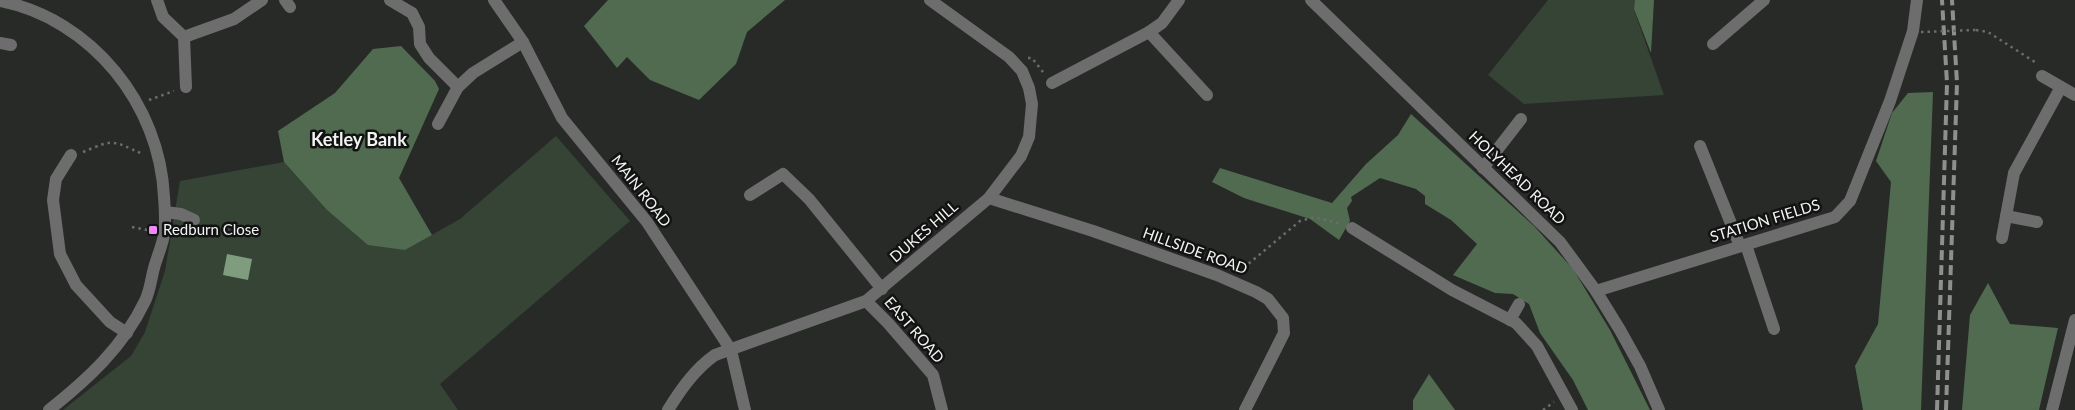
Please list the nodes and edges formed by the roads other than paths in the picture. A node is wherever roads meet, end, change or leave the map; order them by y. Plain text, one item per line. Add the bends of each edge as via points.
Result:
1 (157, 0) edge
2 (262, 0) edge
3 (390, 0) edge
4 (494, 0) edge
5 (930, 0) edge
6 (1179, 0) edge
7 (1311, 0) edge
8 (1764, 0) edge
9 (1916, 0) edge
10 (0, 1) edge
11 (18, 2) edge
12 (1148, 32) junction
13 (184, 37) junction
14 (523, 42) junction
15 (1712, 44) dead end
16 (2042, 76) road end
17 (1052, 83) road end
18 (186, 87) road end
19 (458, 87) junction
20 (2061, 87) junction
21 (1207, 95) dead end
22 (2075, 95) edge
23 (1521, 119) dead end
24 (438, 124) dead end
25 (1700, 146) dead end
26 (71, 155) road end
27 (1483, 168) junction
28 (750, 195) dead end
29 (989, 198) junction
30 (165, 212) junction
31 (2006, 216) junction
32 (194, 220) dead end
33 (2037, 222) dead end
34 (1352, 228) road end
35 (2002, 238) dead end
36 (1743, 245) junction
37 (882, 289) junction
38 (1596, 291) junction
39 (866, 301) junction
40 (1519, 304) dead end
41 (1510, 320) junction
42 (2075, 320) edge
43 (1774, 329) dead end
44 (127, 333) junction
45 (731, 350) junction
46 (49, 410) edge
47 (668, 410) edge
48 (745, 410) edge
49 (942, 410) edge
50 (1245, 410) edge
51 (1572, 410) edge
52 (1660, 410) edge
53 (2052, 410) edge

1 - 13 street via 163,17
2 - 13 street via 234,19
3 - 19 street via 412,13 419,27 420,44
4 - 14 street, MAIN ROAD
5 - 29 street, DUKES HILL via 1009,56 1022,71 1029,88 1032,104 1029,137 1021,156
6 - 12 street via 1162,23
7 - 27 street, HOLYHEAD ROAD
8 - 15 street
9 - 36 street, STATION FIELDS via 1912,31 1890,101 1850,201 1835,217
10 - 11 street
11 - 30 street via 75,32 117,74 141,109 159,155
12 - 17 street
12 - 21 street
13 - 18 street
14 - 19 street via 473,73
14 - 45 street, MAIN ROAD via 562,118 647,222
16 - 20 street
19 - 24 street
20 - 22 street
20 - 31 street via 2014,173
23 - 27 street
25 - 36 street
26 - 44 street via 56,179 53,200 60,254 76,285 110,322
27 - 38 street, HOLYHEAD ROAD via 1560,242
28 - 37 street via 783,174 809,199
29 - 37 street, DUKES HILL
29 - 50 street, HILLSIDE ROAD via 1217,275 1263,296 1274,305 1284,322 1282,338
30 - 32 street
30 - 44 street via 164,234 146,299
31 - 33 street
31 - 35 street
34 - 41 street via 1452,290
36 - 38 street, STATION FIELDS
36 - 43 street
37 - 39 street, DUKES HILL
38 - 52 street, HOLYHEAD ROAD via 1640,366
39 - 45 street, DUKES HILL
39 - 49 street, EAST ROAD via 933,375
40 - 41 street
41 - 51 street via 1537,346
42 - 53 street
44 - 46 street via 106,360
45 - 47 street, DUKES HILL via 703,363
45 - 48 street, MAIN ROAD

